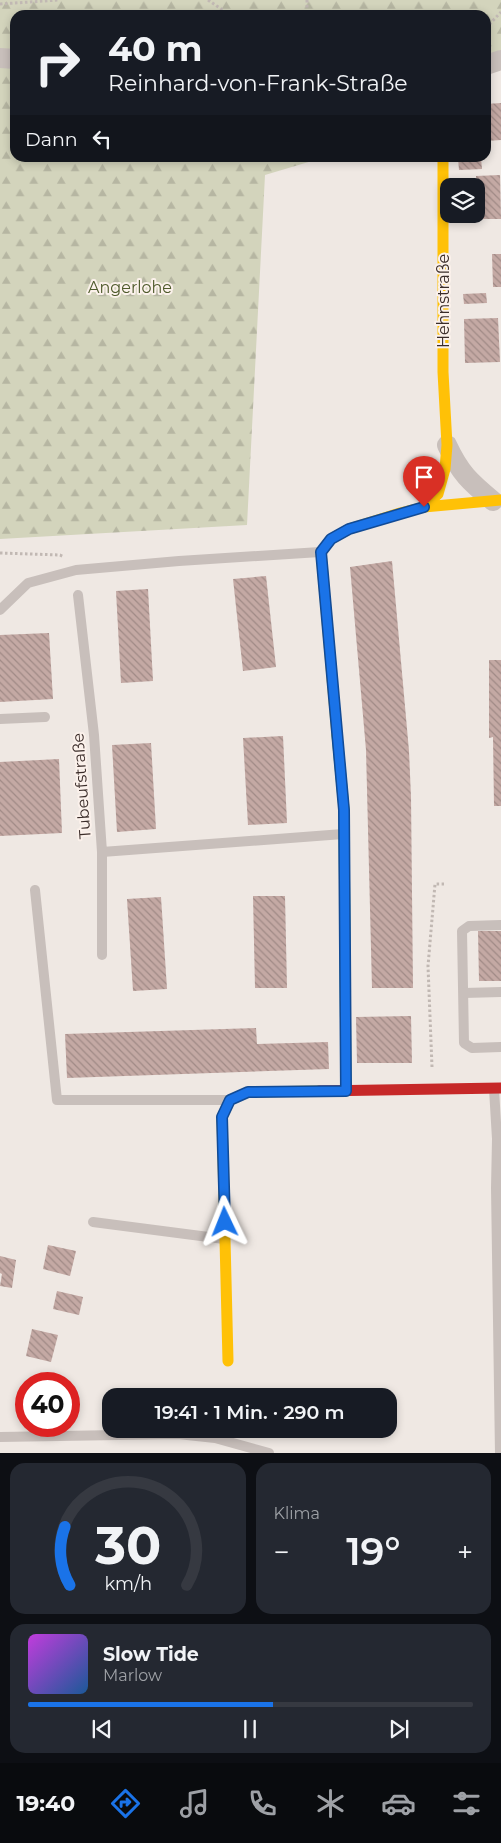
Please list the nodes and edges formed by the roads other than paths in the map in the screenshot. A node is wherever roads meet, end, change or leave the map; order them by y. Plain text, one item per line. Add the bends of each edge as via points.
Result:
1 (443, 162) edge
2 (447, 445) junction
3 (497, 500) edge
4 (424, 507) junction
5 (321, 552) junction
6 (78, 595) dead end
7 (0, 610) edge
8 (45, 717) dead end
9 (0, 719) edge
10 (344, 834) junction
11 (102, 852) junction
12 (35, 890) dead end
13 (501, 925) edge
14 (102, 955) dead end
15 (501, 992) edge
16 (464, 993) junction
17 (501, 1047) edge
18 (497, 1088) edge
19 (346, 1091) junction
20 (230, 1100) junction
21 (93, 1222) dead end
22 (225, 1239) junction
23 (228, 1361) dead end
24 (0, 1437) edge
25 (269, 1453) edge
26 (500, 1453) edge

1 - 2 street, Hehnstraße via 443,372
2 - 3 street, Hehnstraße via 469,482
2 - 4 street, Hehnstraße via 438,494
3 - 4 street
4 - 5 street via 349,529 331,539
5 - 7 lane via 76,570 28,583
5 - 10 street
6 - 11 lane, Tubeufstraße via 94,735
8 - 9 lane
10 - 11 lane, Tubeufstraße
10 - 19 street
11 - 14 lane
12 - 20 lane via 57,1100
13 - 16 lane via 469,926 462,931
15 - 16 lane
16 - 17 lane via 464,1043 472,1048
18 - 19 street
18 - 26 lane
19 - 20 street via 248,1092
20 - 22 street via 222,1117
21 - 22 lane
22 - 23 street
24 - 25 lane via 178,1434 215,1438

